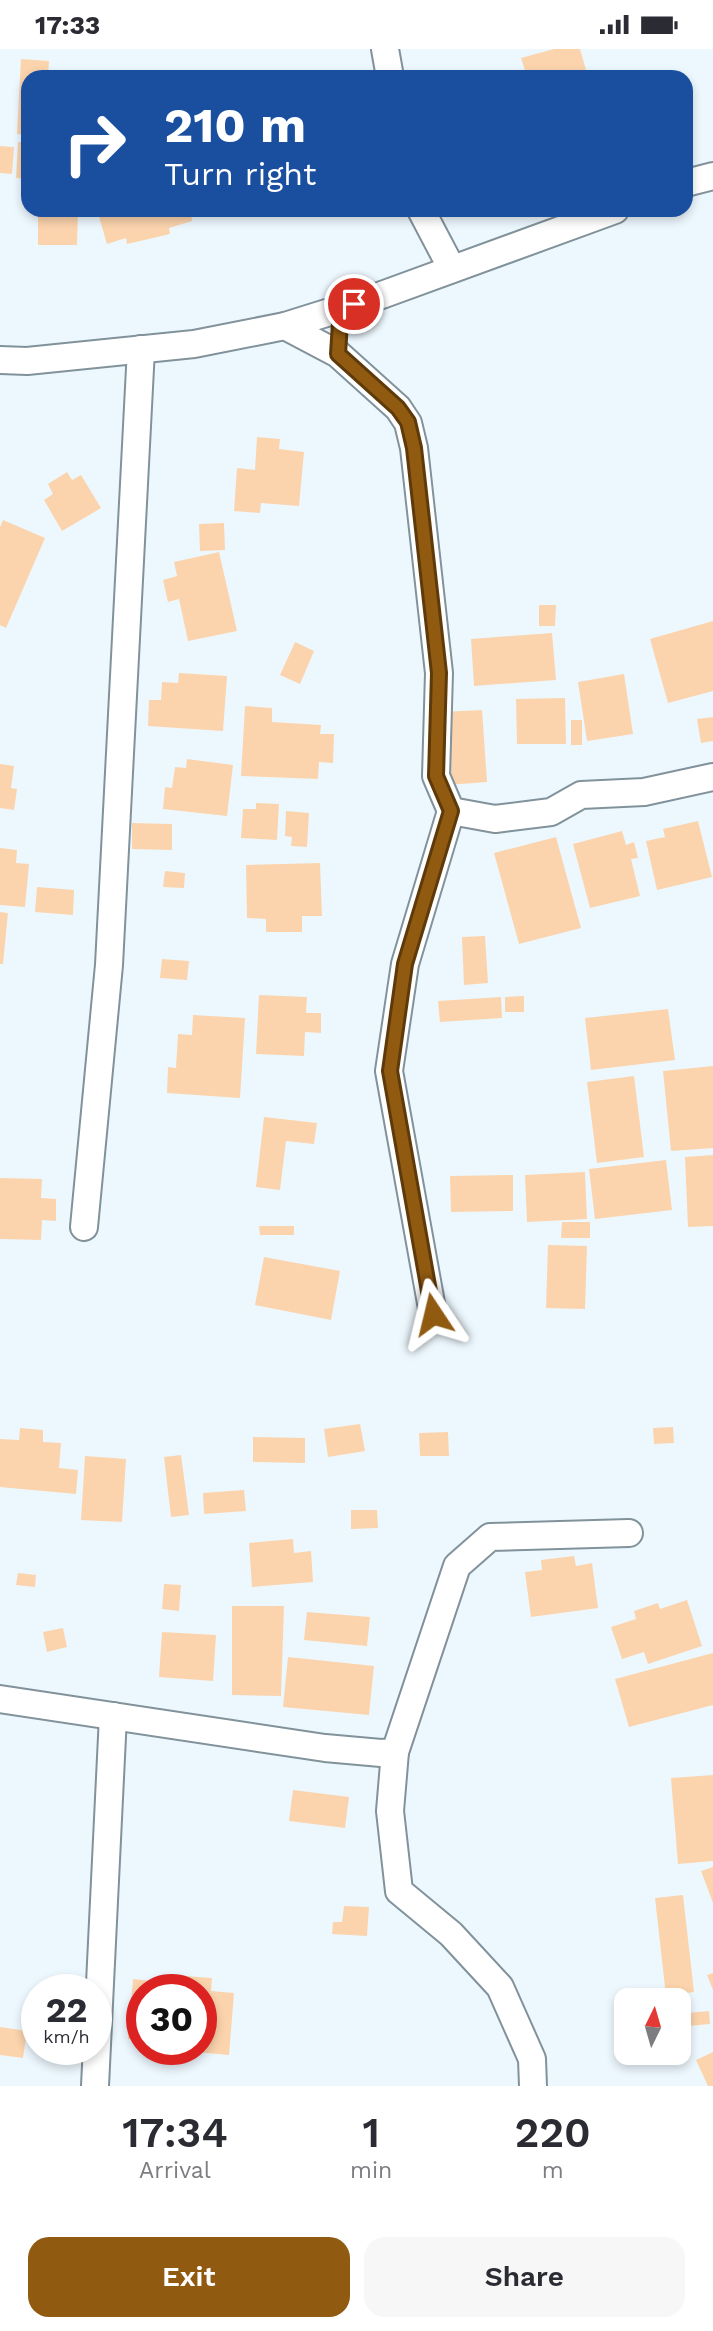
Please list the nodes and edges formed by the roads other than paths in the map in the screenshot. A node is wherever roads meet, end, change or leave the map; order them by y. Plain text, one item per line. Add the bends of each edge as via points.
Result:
1 (385, 49) edge
2 (389, 70) edge
3 (713, 176) edge
4 (693, 181) edge
5 (425, 217) edge
6 (596, 217) edge
7 (452, 269) junction
8 (341, 308) junction
9 (285, 326) junction
10 (141, 349) junction
11 (338, 354) junction
12 (0, 360) edge
13 (713, 777) edge
14 (451, 811) junction
15 (84, 1227) dead end
16 (433, 1314) dead end
17 (629, 1533) dead end
18 (0, 1699) edge
19 (113, 1716) junction
20 (395, 1752) junction
21 (95, 2086) edge
22 (533, 2086) edge

1 - 2 street
3 - 4 street
5 - 7 street
6 - 7 street
7 - 8 street
8 - 9 street
8 - 11 street
9 - 10 street
9 - 11 street
10 - 12 street
10 - 15 street via 109,965
11 - 14 street via 408,422 439,673 436,776
13 - 14 street via 644,792 581,795 551,811 495,819
14 - 16 street via 405,964 390,1071
17 - 20 street via 490,1537 457,1566
18 - 19 street
19 - 20 street via 324,1748
19 - 21 street
20 - 22 street via 390,1811 399,1891 451,1934 500,1987 532,2059

